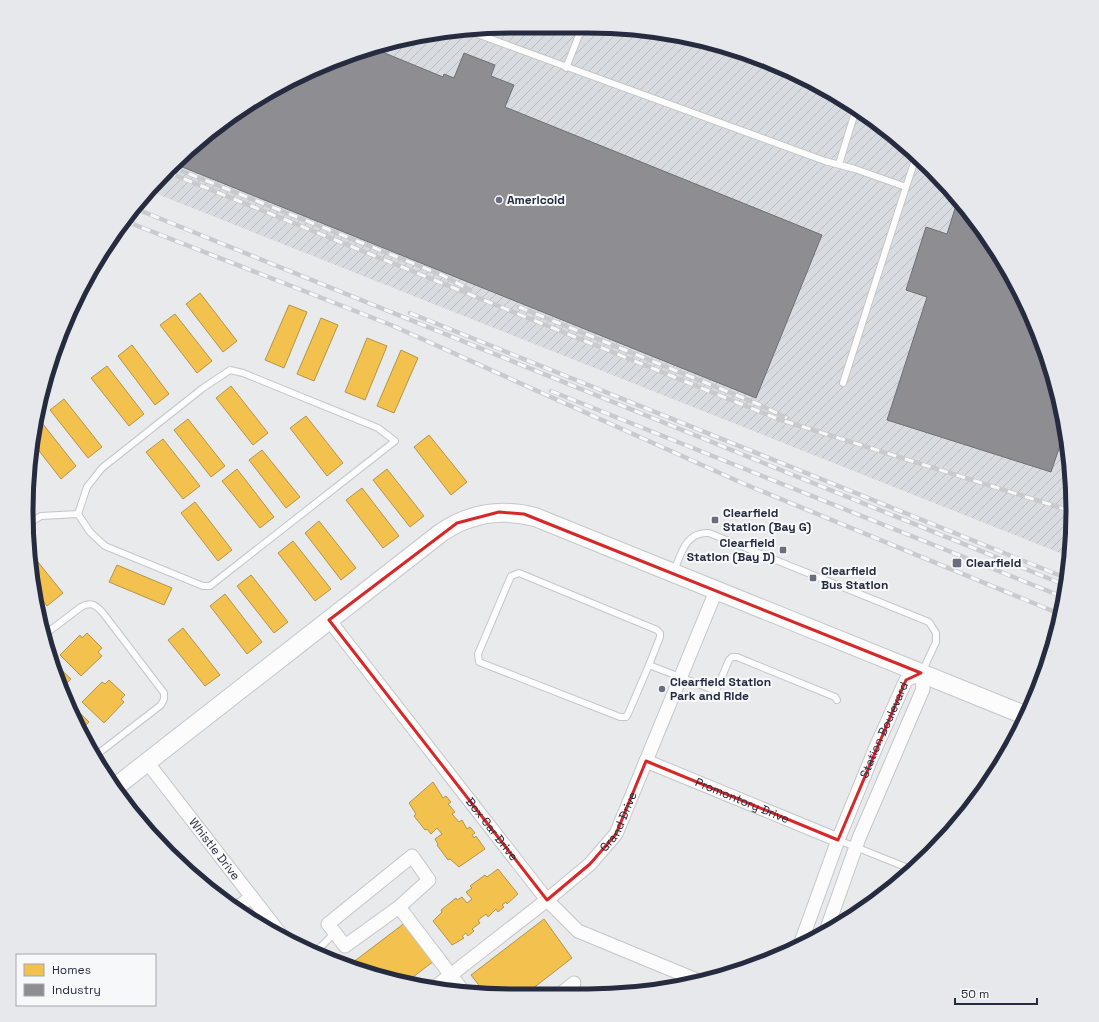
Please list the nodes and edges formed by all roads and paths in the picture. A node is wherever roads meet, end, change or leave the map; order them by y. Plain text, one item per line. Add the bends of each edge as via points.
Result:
1 (582, 33) edge
2 (477, 34) edge
3 (579, 35) joint
4 (714, 50) edge
5 (749, 61) edge
6 (566, 68) junction
7 (854, 114) edge
8 (914, 162) edge
9 (839, 164) junction
10 (906, 187) junction
11 (843, 382) dead end
12 (78, 514) junction
13 (33, 521) edge
14 (673, 573) junction
15 (716, 591) junction
16 (329, 620) junction
17 (48, 632) edge
18 (649, 664) junction
19 (921, 673) junction
20 (681, 677) junction
21 (837, 700) dead end
22 (1021, 714) edge
23 (99, 753) edge
24 (646, 761) junction
25 (147, 762) junction
26 (119, 784) edge
27 (838, 840) junction
28 (856, 847) junction
29 (906, 867) edge
30 (252, 897) junction
31 (547, 900) junction
32 (241, 905) edge
33 (399, 907) junction
34 (829, 924) edge
35 (275, 926) edge
36 (335, 933) junction
37 (802, 938) edge
38 (319, 949) edge
39 (451, 975) junction
40 (691, 978) edge
41 (574, 983) dead end
42 (440, 984) edge
43 (459, 986) edge
44 (566, 989) edge

1 - 3 lane
2 - 6 lane
3 - 6 lane
4 - 5 lane
6 - 9 lane
7 - 9 lane
8 - 10 lane
9 - 10 lane
10 - 11 lane
12 - 12 lane via 90,532 104,546 203,586 210,586 395,441 378,428 244,373 230,370 203,388 102,468 87,487
12 - 13 lane via 41,516
14 - 15 street
14 - 16 street via 535,517 511,512 486,514 467,519 442,532
14 - 19 lane via 688,541 697,534 709,533 928,622 936,633 936,642
15 - 19 street
15 - 20 street, Grand Drive
16 - 25 street
16 - 31 street, Box Car Drive
17 - 23 lane via 87,603 92,604 103,613 164,693 161,704
18 - 18 lane via 660,637 657,630 519,573 511,576 478,654 479,662 620,717 626,717 628,714
18 - 20 lane
19 - 22 street
19 - 27 street, Station Boulevard via 906,680
19 - 28 street, Station Boulevard via 923,689
20 - 21 lane via 716,691 729,660 737,656
20 - 24 street, Grand Drive
24 - 27 street, Promontory Drive
24 - 31 street, Grand Drive via 616,834 590,864
25 - 26 street
25 - 30 street, Whistle Drive
27 - 28 lane
27 - 37 street, Station Boulevard
28 - 29 lane
28 - 34 street, Station Boulevard
30 - 32 street
30 - 35 street, Whistle Drive
31 - 39 street, Grand Drive
31 - 40 street, Box Car Drive via 578,931
33 - 36 street via 345,946
33 - 36 street via 429,880 412,856 328,924
33 - 39 street
36 - 38 lane
39 - 42 street, Grand Drive
39 - 43 street
41 - 44 street

